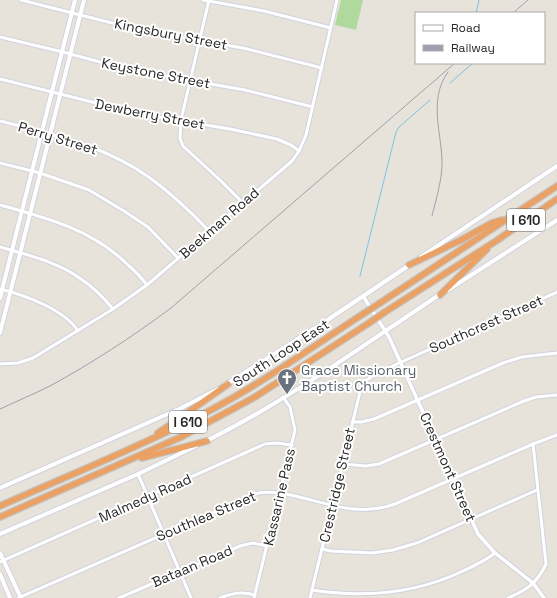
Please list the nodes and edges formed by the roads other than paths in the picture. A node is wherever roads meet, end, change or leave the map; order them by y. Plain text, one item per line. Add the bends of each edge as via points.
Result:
1 (21, 0) edge
2 (75, 0) edge
3 (84, 0) edge
4 (203, 0) edge
5 (209, 0) edge
6 (337, 0) edge
7 (72, 13) junction
8 (80, 15) junction
9 (331, 28) junction
10 (0, 37) edge
11 (200, 40) junction
12 (62, 52) junction
13 (70, 54) junction
14 (322, 68) junction
15 (0, 79) edge
16 (191, 80) junction
17 (52, 92) junction
18 (60, 94) junction
19 (313, 107) junction
20 (181, 120) junction
21 (0, 122) edge
22 (43, 132) junction
23 (50, 134) junction
24 (299, 151) junction
25 (0, 163) edge
26 (557, 166) edge
27 (32, 171) junction
28 (40, 173) junction
29 (557, 186) edge
30 (557, 199) edge
31 (243, 203) junction
32 (0, 205) edge
33 (22, 211) junction
34 (30, 213) junction
35 (510, 218) junction
36 (557, 220) edge
37 (209, 231) junction
38 (496, 241) junction
39 (0, 247) edge
40 (12, 251) junction
41 (20, 253) junction
42 (178, 258) junction
43 (409, 265) junction
44 (147, 285) junction
45 (1, 289) edge
46 (10, 292) junction
47 (557, 292) edge
48 (440, 295) junction
49 (363, 296) junction
50 (0, 298) edge
51 (114, 309) junction
52 (78, 331) junction
53 (386, 331) junction
54 (0, 333) edge
55 (557, 353) edge
56 (401, 362) junction
57 (0, 364) edge
58 (372, 376) joint
59 (228, 384) junction
60 (557, 395) edge
61 (283, 398) junction
62 (418, 399) junction
63 (352, 422) junction
64 (557, 435) edge
65 (435, 439) junction
66 (207, 441) junction
67 (533, 444) junction
68 (138, 445) junction
69 (292, 445) junction
70 (126, 462) junction
71 (343, 464) junction
72 (138, 474) junction
73 (453, 479) junction
74 (0, 489) edge
75 (537, 490) junction
76 (280, 493) junction
77 (147, 497) junction
78 (0, 506) edge
79 (333, 506) junction
80 (0, 517) edge
81 (471, 519) junction
82 (0, 530) edge
83 (7, 531) junction
84 (0, 534) edge
85 (163, 534) junction
86 (267, 546) junction
87 (322, 549) junction
88 (0, 553) edge
89 (495, 553) junction
90 (2, 561) edge
91 (180, 571) junction
92 (0, 574) edge
93 (533, 583) junction
94 (312, 590) junction
95 (254, 597) edge
96 (10, 598) edge
97 (20, 598) edge
98 (119, 598) edge
99 (191, 598) edge
100 (220, 598) edge
101 (310, 598) edge
102 (508, 598) edge
103 (544, 598) edge

1 - 7 street, Kingsbury Street
2 - 7 main road
3 - 8 main road
4 - 5 street
5 - 9 street
5 - 11 street
6 - 9 street, Beekman Road
7 - 8 street, Kingsbury Street
7 - 12 main road
8 - 11 street, Kingsbury Street
8 - 13 main road
9 - 14 street, Beekman Road
10 - 12 street, Keystone Street
11 - 14 street, Kingsbury Street via 276,55
11 - 16 street
12 - 13 street, Keystone Street
12 - 17 main road
13 - 16 street, Keystone Street via 126,69
13 - 18 main road
14 - 19 street, Beekman Road
15 - 17 street, Dewberry Street
16 - 19 street, Keystone Street
16 - 20 street
17 - 18 street, Dewberry Street
17 - 22 main road
18 - 20 street, Dewberry Street via 140,114
18 - 23 main road
19 - 24 street, Beekman Road
20 - 24 street, Dewberry Street via 277,139
20 - 31 street via 180,138 183,146
21 - 22 street, Perry Street
22 - 23 street, Perry Street
22 - 27 main road
23 - 28 main road
23 - 37 street, Perry Street via 92,147 119,159 150,178 187,208
24 - 31 street, Beekman Road via 292,161
25 - 27 street
26 - 43 main road
27 - 28 street
27 - 33 main road
28 - 34 main road
28 - 42 street via 89,190 124,211 148,227
29 - 35 highway, South Loop East / I 610
30 - 38 highway, South Loop East / I 610
31 - 37 street, Beekman Road
32 - 33 street
33 - 34 street
33 - 40 main road
34 - 41 main road
34 - 44 street via 70,226 95,239 119,256
35 - 43 highway via 492,223
35 - 68 highway, South Loop East / I 610, bridge via 243,392
36 - 48 main road
37 - 42 street, Beekman Road
38 - 48 highway
38 - 70 highway, South Loop East / I 610, bridge via 230,412
39 - 40 street
40 - 41 street
40 - 45 main road
41 - 46 main road
41 - 51 street via 50,262 81,279
42 - 44 street, Beekman Road
43 - 49 main road
44 - 51 street, Beekman Road
45 - 46 street
45 - 50 main road
46 - 52 street via 37,301 64,316
46 - 54 main road
47 - 56 street, Southcrest Street
48 - 53 main road
49 - 53 street, Crestmont Street
49 - 59 main road
51 - 52 street, Beekman Road
52 - 57 street, Beekman Road via 33,358 18,363
53 - 56 street, Crestmont Street
53 - 61 main road
55 - 62 street via 522,357 503,363
56 - 58 street, Southcrest Street
56 - 62 street, Crestmont Street
58 - 63 street, Crestridge Street via 361,388
59 - 68 highway
59 - 74 main road via 179,409
60 - 65 street via 524,401
61 - 66 main road
61 - 69 street, Kassarine Pass via 293,418
62 - 63 street via 374,419
62 - 65 street, Crestmont Street
63 - 71 street, Crestridge Street
64 - 67 street, Southlea Street
65 - 71 street via 379,464
65 - 73 street, Crestmont Street
66 - 70 highway
66 - 72 main road
67 - 73 street, Southlea Street
67 - 75 street
68 - 78 highway, South Loop East / I 610
69 - 76 street, Kassarine Pass
69 - 77 street, Malmedy Road via 265,444
70 - 80 highway, South Loop East / I 610
71 - 79 street, Crestridge Street
72 - 77 street
72 - 83 main road
73 - 79 street, Southlea Street via 381,508 363,510
73 - 81 street, Crestmont Street
75 - 81 street
75 - 93 street via 546,564
76 - 79 street, Southlea Street
76 - 85 street, Southlea Street via 258,493
76 - 86 street, Kassarine Pass
77 - 85 street
77 - 90 street, Malmedy Road
79 - 87 street, Crestridge Street
81 - 87 street via 417,543 393,550 372,553
81 - 89 street, Crestmont Street via 478,534
82 - 83 main road
83 - 84 main road
85 - 91 street
85 - 97 street, Southlea Street
86 - 91 street, Bataan Road via 253,543 240,546
86 - 95 street, Kassarine Pass
87 - 94 street, Crestridge Street
88 - 90 main road
89 - 93 street, Crestmont Street
89 - 94 street via 487,560 442,580 407,592 378,596 346,596
90 - 97 main road
91 - 98 street, Bataan Road
91 - 99 street
92 - 96 main road
93 - 102 street via 529,588
93 - 103 street, Crestmont Street
94 - 101 street, Crestridge Street
95 - 100 street via 231,593

